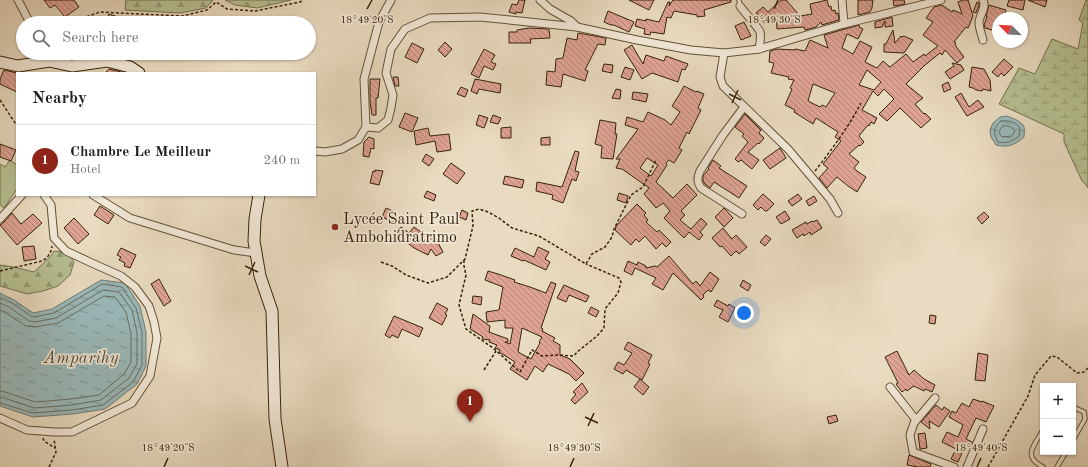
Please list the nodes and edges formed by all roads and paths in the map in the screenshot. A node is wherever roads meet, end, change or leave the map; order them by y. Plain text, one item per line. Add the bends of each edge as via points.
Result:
1 (18, 0) edge
2 (303, 0) edge
3 (391, 0) edge
4 (540, 0) edge
5 (842, 0) edge
6 (941, 0) edge
7 (983, 0) edge
8 (930, 1) edge
9 (739, 3) edge
10 (26, 16) edge
11 (89, 16) edge
12 (182, 16) edge
13 (182, 16) edge
14 (844, 24) junction
15 (577, 27) junction
16 (983, 40) dead end
17 (759, 49) junction
18 (724, 53) junction
19 (37, 60) edge
20 (55, 60) edge
21 (0, 62) edge
22 (138, 72) edge
23 (0, 100) edge
24 (861, 103) dead end
25 (744, 107) junction
26 (16, 124) edge
27 (366, 127) junction
28 (316, 151) edge
29 (656, 160) dead end
30 (811, 176) junction
31 (21, 196) edge
32 (45, 196) edge
33 (95, 196) edge
34 (260, 196) edge
35 (838, 213) dead end
36 (742, 214) dead end
37 (0, 219) edge
38 (54, 238) junction
39 (256, 253) junction
40 (465, 259) junction
41 (381, 262) dead end
42 (586, 264) junction
43 (0, 271) edge
44 (496, 351) junction
45 (1088, 368) edge
46 (484, 370) dead end
47 (890, 387) dead end
48 (935, 398) dead end
49 (1076, 408) edge
50 (0, 418) edge
51 (916, 420) junction
52 (983, 429) dead end
53 (40, 431) junction
54 (54, 432) junction
55 (1076, 435) edge
56 (1040, 436) edge
57 (56, 448) junction
58 (1064, 455) edge
59 (49, 467) edge
60 (282, 467) edge
61 (954, 467) edge
62 (967, 467) edge
63 (988, 467) edge
64 (1043, 467) edge
65 (1057, 467) edge

1 - 10 street
2 - 12 path via 255,11 227,9 216,2 207,10
3 - 27 street via 379,22 364,79
4 - 15 street
5 - 14 street
6 - 8 street
7 - 16 street via 984,7 979,24
8 - 14 street
9 - 17 street via 759,30
11 - 13 path via 100,12
14 - 17 street
15 - 18 street via 691,50
15 - 27 street via 480,17 430,18 405,29 391,49 386,73 393,95 388,120 378,128
17 - 18 street
18 - 25 street via 720,77 724,86
19 - 21 street via 18,66
20 - 22 street via 72,66 107,61 130,67
23 - 26 path
24 - 30 path via 837,143
25 - 30 street via 788,149
25 - 36 street via 697,177 697,182 702,188
27 - 28 street via 358,140 342,149
29 - 42 path via 643,187 631,195 612,237 605,247 592,254
30 - 35 street
31 - 37 street
32 - 38 street via 51,205
33 - 39 street via 130,218 234,250
34 - 39 street via 255,219
38 - 43 path via 51,252 46,259
38 - 54 street via 66,251 121,276 135,287 149,306 157,338 150,376 132,403 72,432
39 - 60 street via 260,276 272,311 275,419
40 - 41 path via 447,276 428,282 406,275
40 - 42 path via 472,226 472,212 479,210 500,218 512,228 539,236
40 - 44 path via 466,275 459,305 466,329
42 - 44 path via 619,278 621,282 618,294 605,310 604,328 597,336 574,356 542,356 532,350 520,372
44 - 46 path
45 - 63 path via 1077,373 1057,357 1051,356 1035,375 1028,396
47 - 51 street
48 - 51 street
49 - 55 lane via 1084,412 1085,419
50 - 53 street via 27,430
51 - 61 street via 910,436 913,452
52 - 62 street
53 - 54 street
53 - 57 path via 44,441
54 - 57 path
56 - 64 lane via 1031,452 1032,458
57 - 59 path
58 - 65 lane

